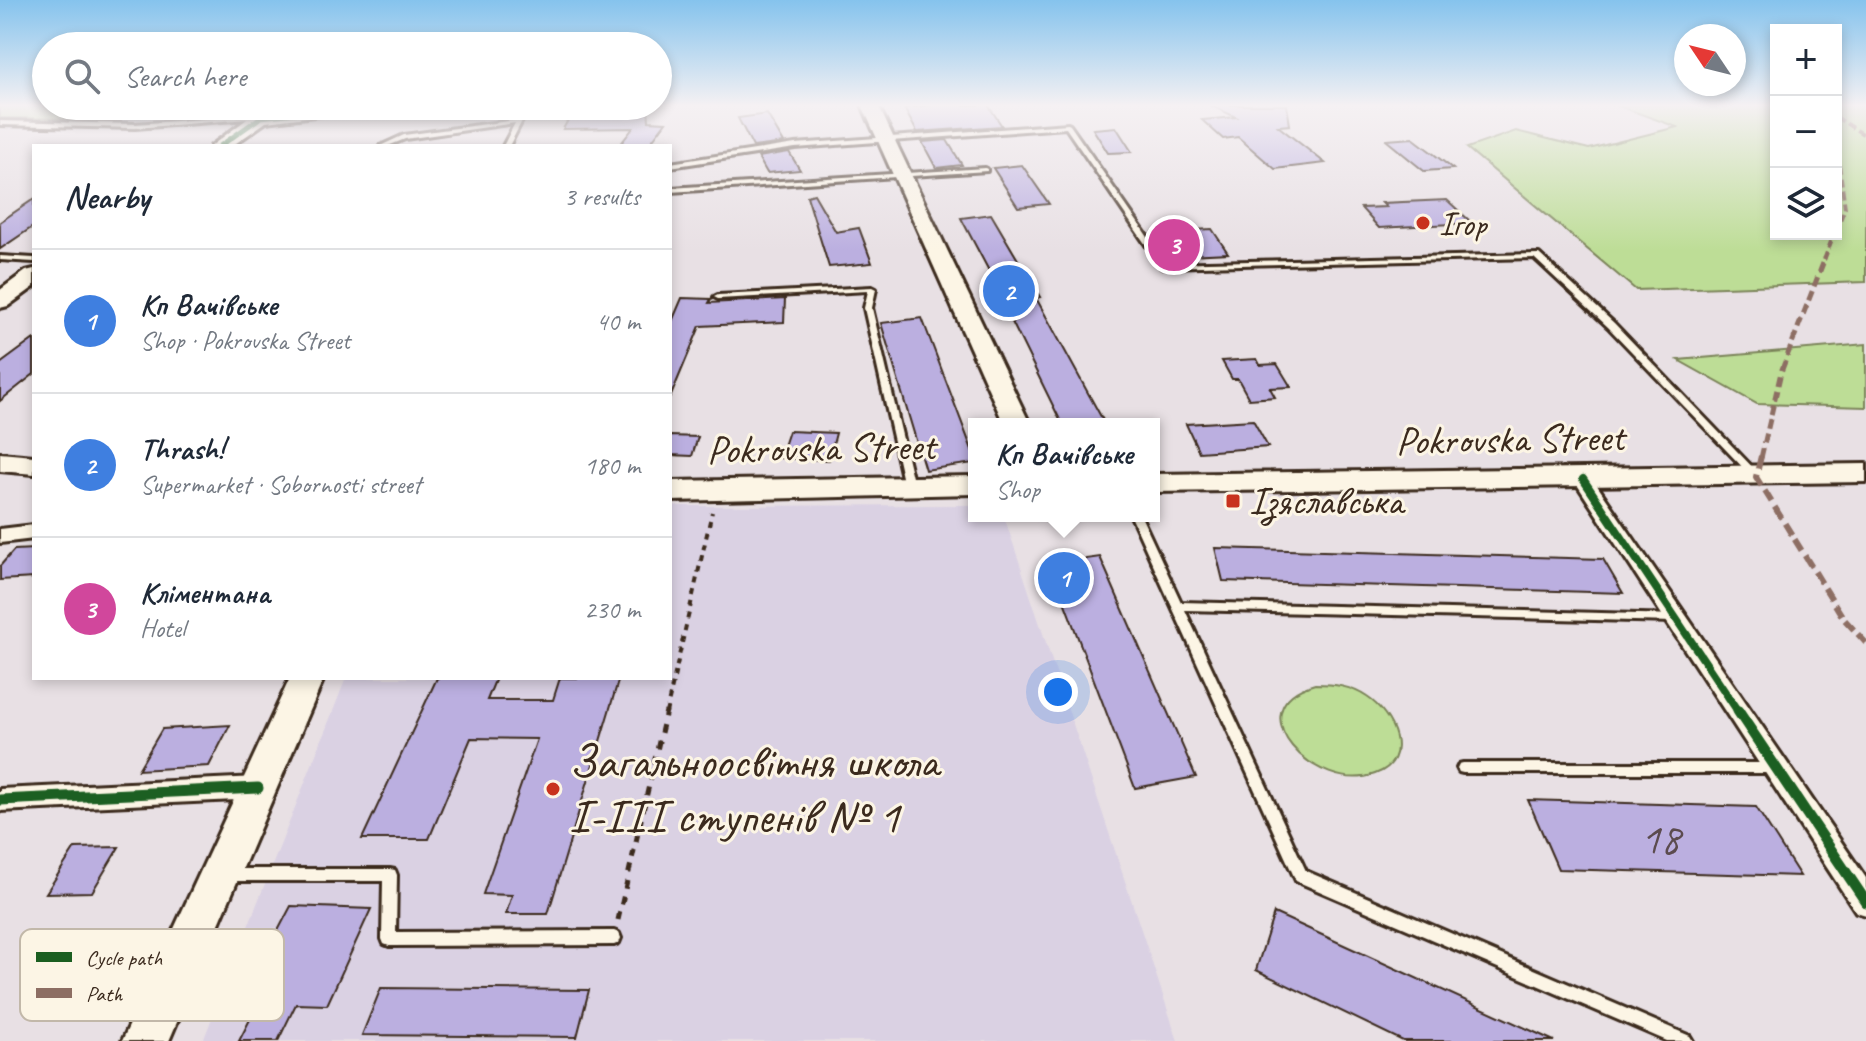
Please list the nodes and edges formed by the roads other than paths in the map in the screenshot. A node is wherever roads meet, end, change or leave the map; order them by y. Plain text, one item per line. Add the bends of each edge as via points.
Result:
1 (745, 154) edge
2 (892, 154) edge
3 (1087, 154) edge
4 (672, 165) edge
5 (985, 170) dead end
6 (902, 175) junction
7 (672, 190) edge
8 (0, 258) edge
9 (32, 260) edge
10 (32, 277) edge
11 (718, 297) dead end
12 (0, 301) edge
13 (1014, 418) edge
14 (0, 462) edge
15 (32, 465) edge
16 (1866, 473) edge
17 (1756, 477) junction
18 (1583, 479) junction
19 (1160, 483) edge
20 (968, 485) edge
21 (909, 486) junction
22 (672, 491) edge
23 (1139, 522) edge
24 (32, 532) edge
25 (0, 536) edge
26 (1178, 606) junction
27 (1676, 618) junction
28 (306, 680) edge
29 (1463, 768) dead end
30 (1777, 768) junction
31 (258, 788) junction
32 (0, 800) edge
33 (219, 875) junction
34 (1866, 902) edge
35 (195, 929) edge
36 (614, 938) road end
37 (154, 1021) edge
38 (145, 1041) edge
39 (1685, 1041) edge

1 - 4 lane
2 - 6 main road
3 - 17 lane via 1164,265 1536,256 1611,325
5 - 6 lane
6 - 7 lane
6 - 13 main road
8 - 9 lane
10 - 12 main road
11 - 21 lane via 872,289 868,308
14 - 15 main road
16 - 17 main road, Pokrovska Street
17 - 18 main road, Pokrovska Street
18 - 19 main road, Pokrovska Street
18 - 27 street
20 - 21 main road, Pokrovska Street
21 - 22 main road, Pokrovska Street
23 - 26 lane
24 - 25 street
26 - 27 lane
26 - 39 lane via 1301,876
27 - 30 street
28 - 31 main road
29 - 30 lane
30 - 34 street
31 - 32 street
31 - 33 main road
33 - 35 main road
33 - 36 lane via 390,875 389,939
37 - 38 main road

